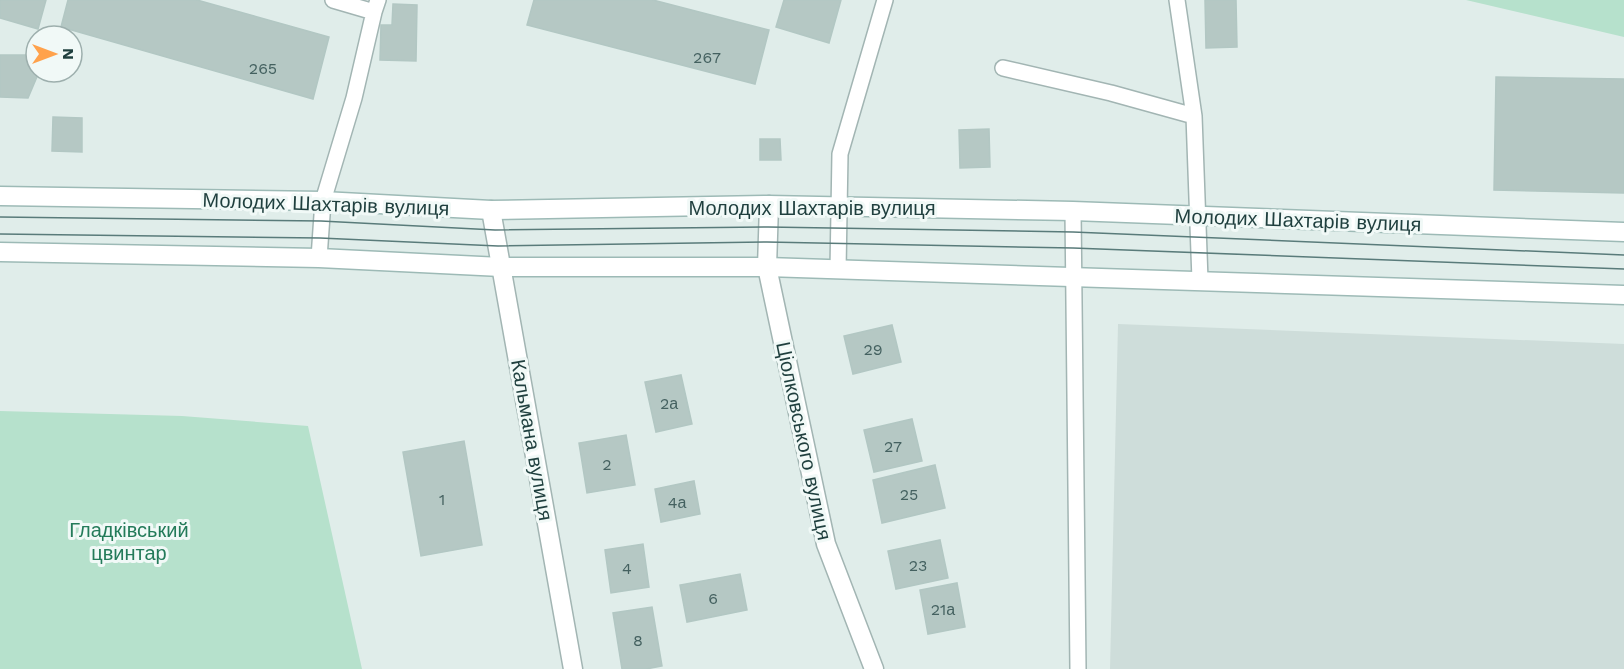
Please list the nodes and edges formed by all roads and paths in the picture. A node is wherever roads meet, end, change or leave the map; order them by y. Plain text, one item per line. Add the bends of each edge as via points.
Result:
1 (333, 0) edge
2 (885, 0) edge
3 (1177, 0) edge
4 (376, 6) edge
5 (1003, 68) dead end
6 (1194, 116) junction
7 (0, 196) edge
8 (323, 201) junction
9 (769, 206) junction
10 (840, 208) junction
11 (491, 210) junction
12 (1073, 211) junction
13 (1199, 216) junction
14 (1624, 232) edge
15 (0, 252) edge
16 (319, 258) junction
17 (501, 267) junction
18 (766, 267) junction
19 (838, 270) junction
20 (1073, 276) junction
21 (1200, 280) junction
22 (1624, 295) edge
23 (573, 669) edge
24 (874, 669) edge
25 (1078, 669) edge

1 - 4 lane
2 - 10 lane via 840,154
3 - 6 lane
4 - 8 lane
5 - 6 lane
6 - 13 lane
7 - 8 main road, Молодих Шахтарів вулиця
8 - 11 main road, Молодих Шахтарів вулиця
8 - 16 lane
9 - 10 main road, Молодих Шахтарів вулиця
9 - 11 main road, Молодих Шахтарів вулиця
9 - 18 main road, Ціолковського вулиця
10 - 12 main road, Молодих Шахтарів вулиця
10 - 19 lane
11 - 17 main road, Кальмана вулиця
12 - 13 main road, Молодих Шахтарів вулиця
12 - 20 lane
13 - 14 main road, Молодих Шахтарів вулиця
13 - 21 lane
15 - 16 main road
16 - 17 main road
17 - 18 main road
17 - 23 main road, Кальмана вулиця
18 - 19 main road
18 - 24 main road, Ціолковського вулиця via 826,544
19 - 20 main road
20 - 21 main road
20 - 25 lane
21 - 22 main road

